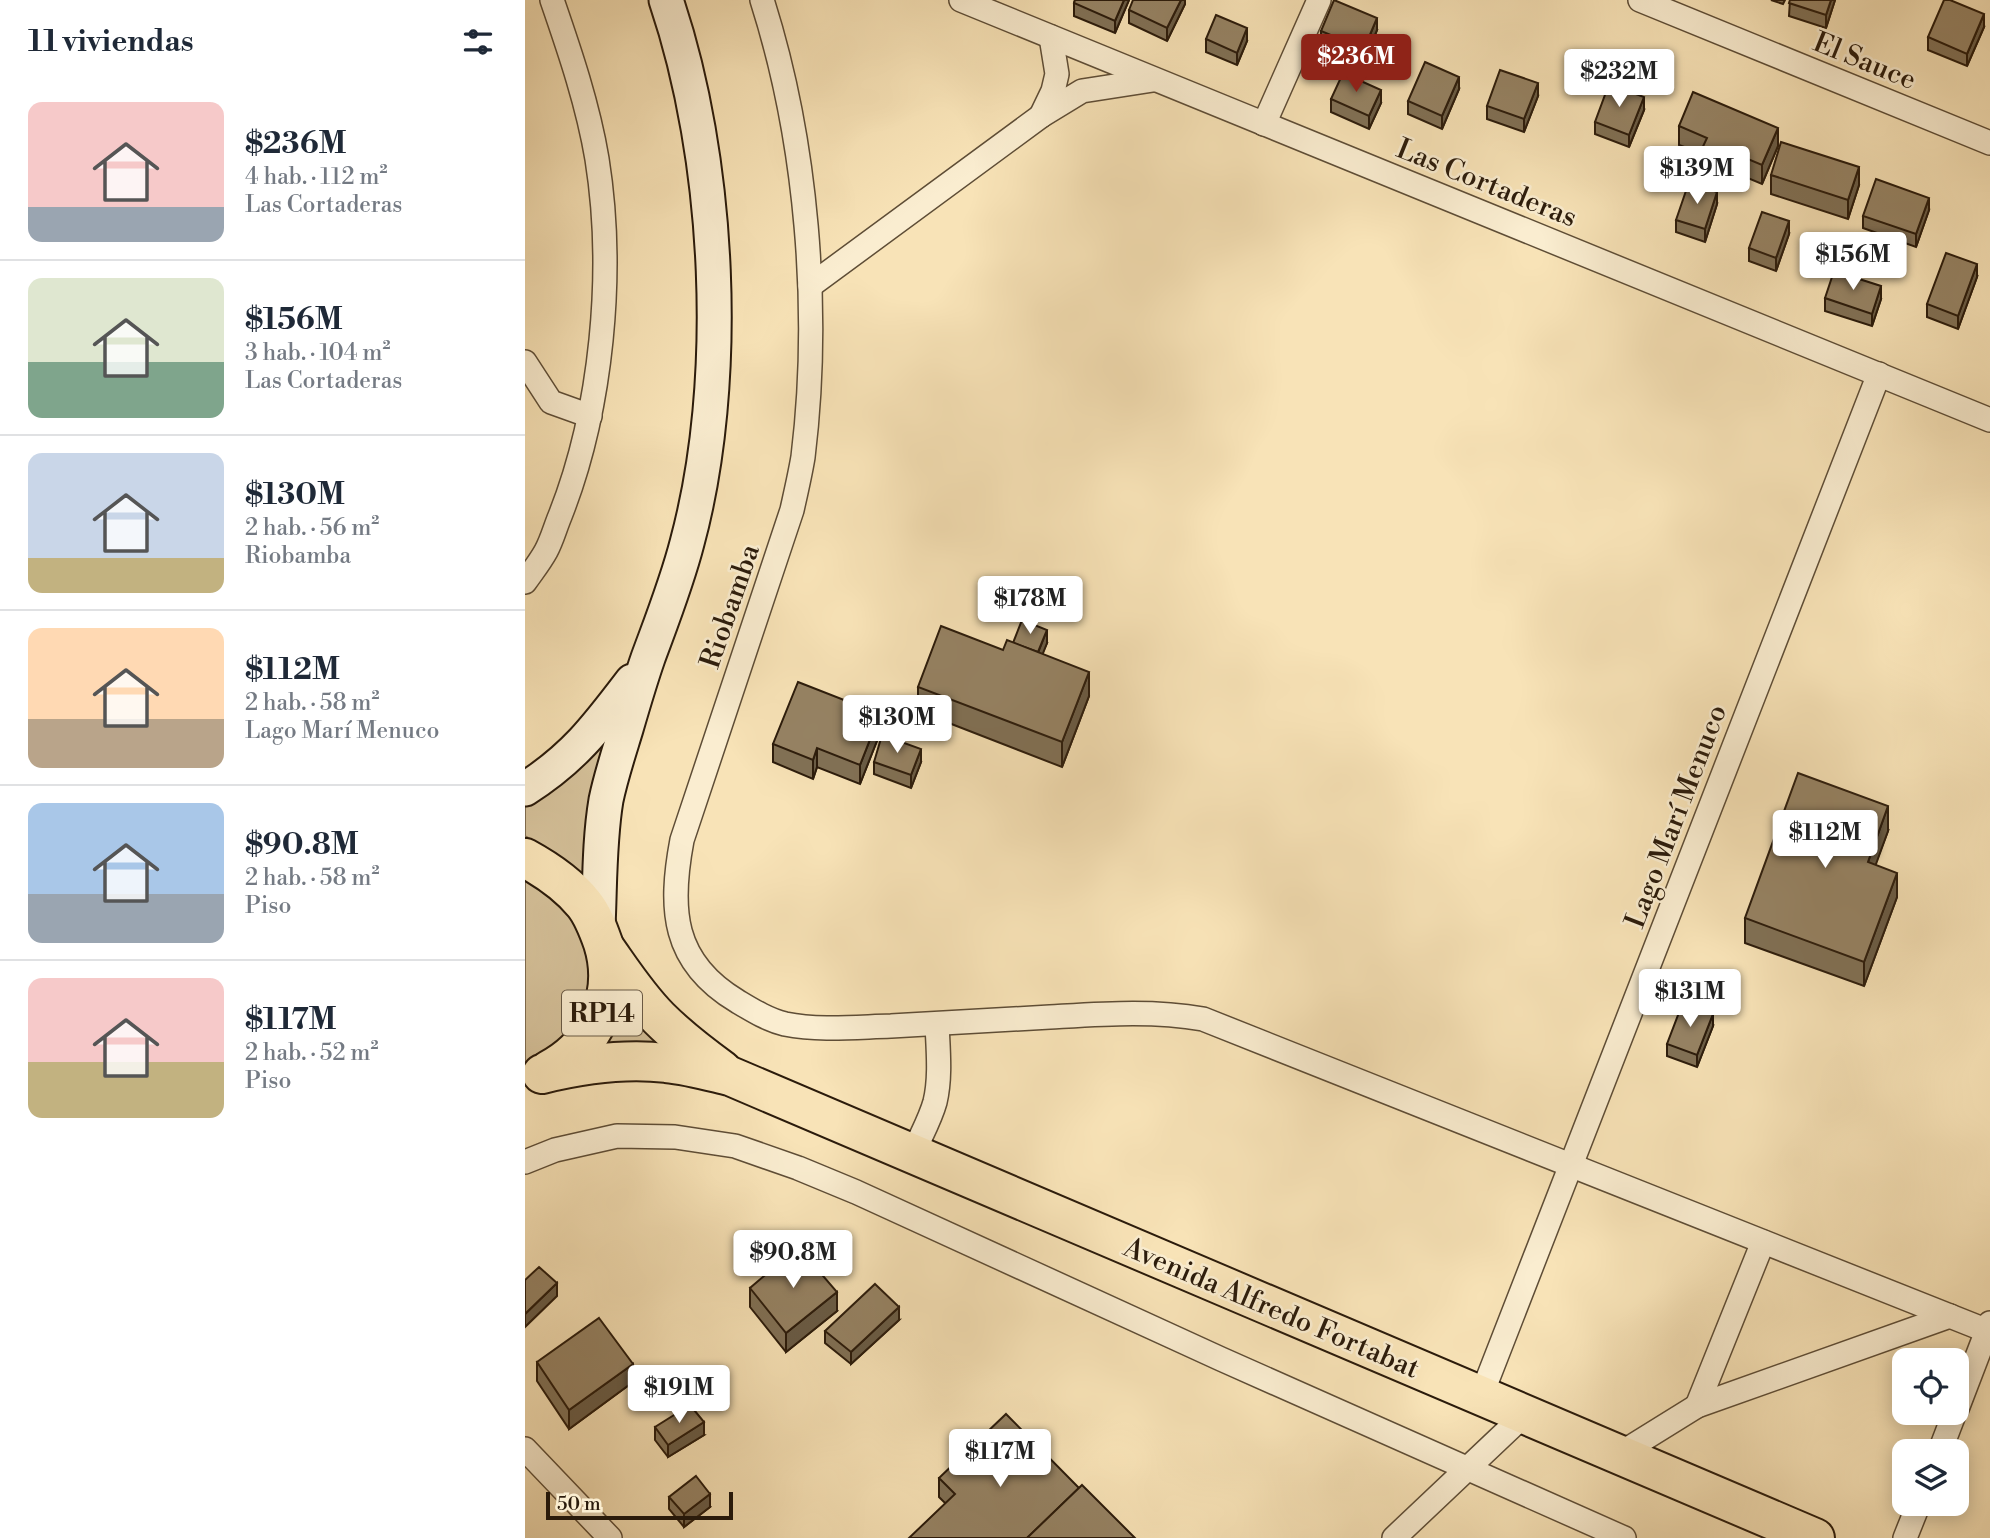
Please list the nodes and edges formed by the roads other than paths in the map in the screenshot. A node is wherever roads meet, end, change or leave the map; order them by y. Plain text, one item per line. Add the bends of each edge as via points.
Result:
1 (552, 0) edge
2 (667, 0) edge
3 (762, 0) edge
4 (961, 0) edge
5 (1319, 0) edge
6 (1640, 0) edge
7 (1051, 37) junction
8 (1156, 80) junction
9 (1041, 116) junction
10 (1264, 124) junction
11 (1990, 143) edge
12 (810, 286) junction
13 (525, 362) edge
14 (1879, 374) junction
15 (590, 416) junction
16 (1990, 420) edge
17 (525, 582) edge
18 (647, 660) junction
19 (525, 789) edge
20 (525, 858) edge
21 (601, 937) junction
22 (937, 1024) junction
23 (730, 1076) junction
24 (534, 1077) edge
25 (913, 1154) junction
26 (525, 1162) edge
27 (1571, 1166) junction
28 (1763, 1242) junction
29 (1950, 1317) junction
30 (1989, 1329) edge
31 (1969, 1379) edge
32 (1481, 1396) junction
33 (1697, 1406) junction
34 (1524, 1415) junction
35 (525, 1449) edge
36 (1618, 1455) junction
37 (1467, 1469) junction
38 (1914, 1516) edge
39 (611, 1538) edge
40 (1394, 1538) edge
41 (1624, 1538) edge
42 (1815, 1538) edge
43 (1905, 1538) edge

1 - 15 street via 582,93 597,159 604,222 605,279
2 - 18 main road, RP14 via 701,149 713,269 714,346 697,502 677,578
3 - 12 street, Riobamba via 781,65 793,132
4 - 7 street, Las Cortaderas
5 - 10 street
6 - 11 street, El Sauce
7 - 8 street, Las Cortaderas
7 - 9 street via 1057,74
8 - 9 street via 1082,91
8 - 10 street, Las Cortaderas
9 - 12 street
10 - 14 street, Las Cortaderas
12 - 22 street, Riobamba via 803,459 792,510 685,831 677,869 678,920 683,944 698,969 722,992 783,1023 813,1028
13 - 15 street via 551,402
14 - 16 street, Las Cortaderas
14 - 27 street, Lago Marí Menuco
15 - 17 street via 573,483 546,552
18 - 19 main road, RP14 via 580,747
18 - 21 main road, RP14 via 603,823
20 - 21 highway, RP14 via 571,889 586,906
21 - 23 highway, Avenida Alfredo Fortabat via 657,1017
21 - 24 highway, RP14 via 609,973 602,1014 578,1050
22 - 25 street via 935,1102
22 - 27 street, Riobamba via 1120,1013 1203,1019
23 - 24 highway, Avenida Alfredo Fortabat via 641,1061 597,1063
23 - 25 highway, Avenida Alfredo Fortabat
25 - 32 highway, Avenida Alfredo Fortabat
26 - 37 street via 617,1136 675,1137 735,1146 856,1192
27 - 28 street, Riobamba
27 - 32 street, Lago Marí Menuco
28 - 29 street, Riobamba
28 - 33 street
29 - 30 street, Riobamba
29 - 33 street
30 - 31 street
32 - 34 highway, Avenida Alfredo Fortabat
33 - 36 street
34 - 36 highway, Avenida Alfredo Fortabat
34 - 37 street
35 - 39 street
36 - 42 highway, Avenida Alfredo Fortabat
37 - 40 street
37 - 41 street
38 - 43 street

